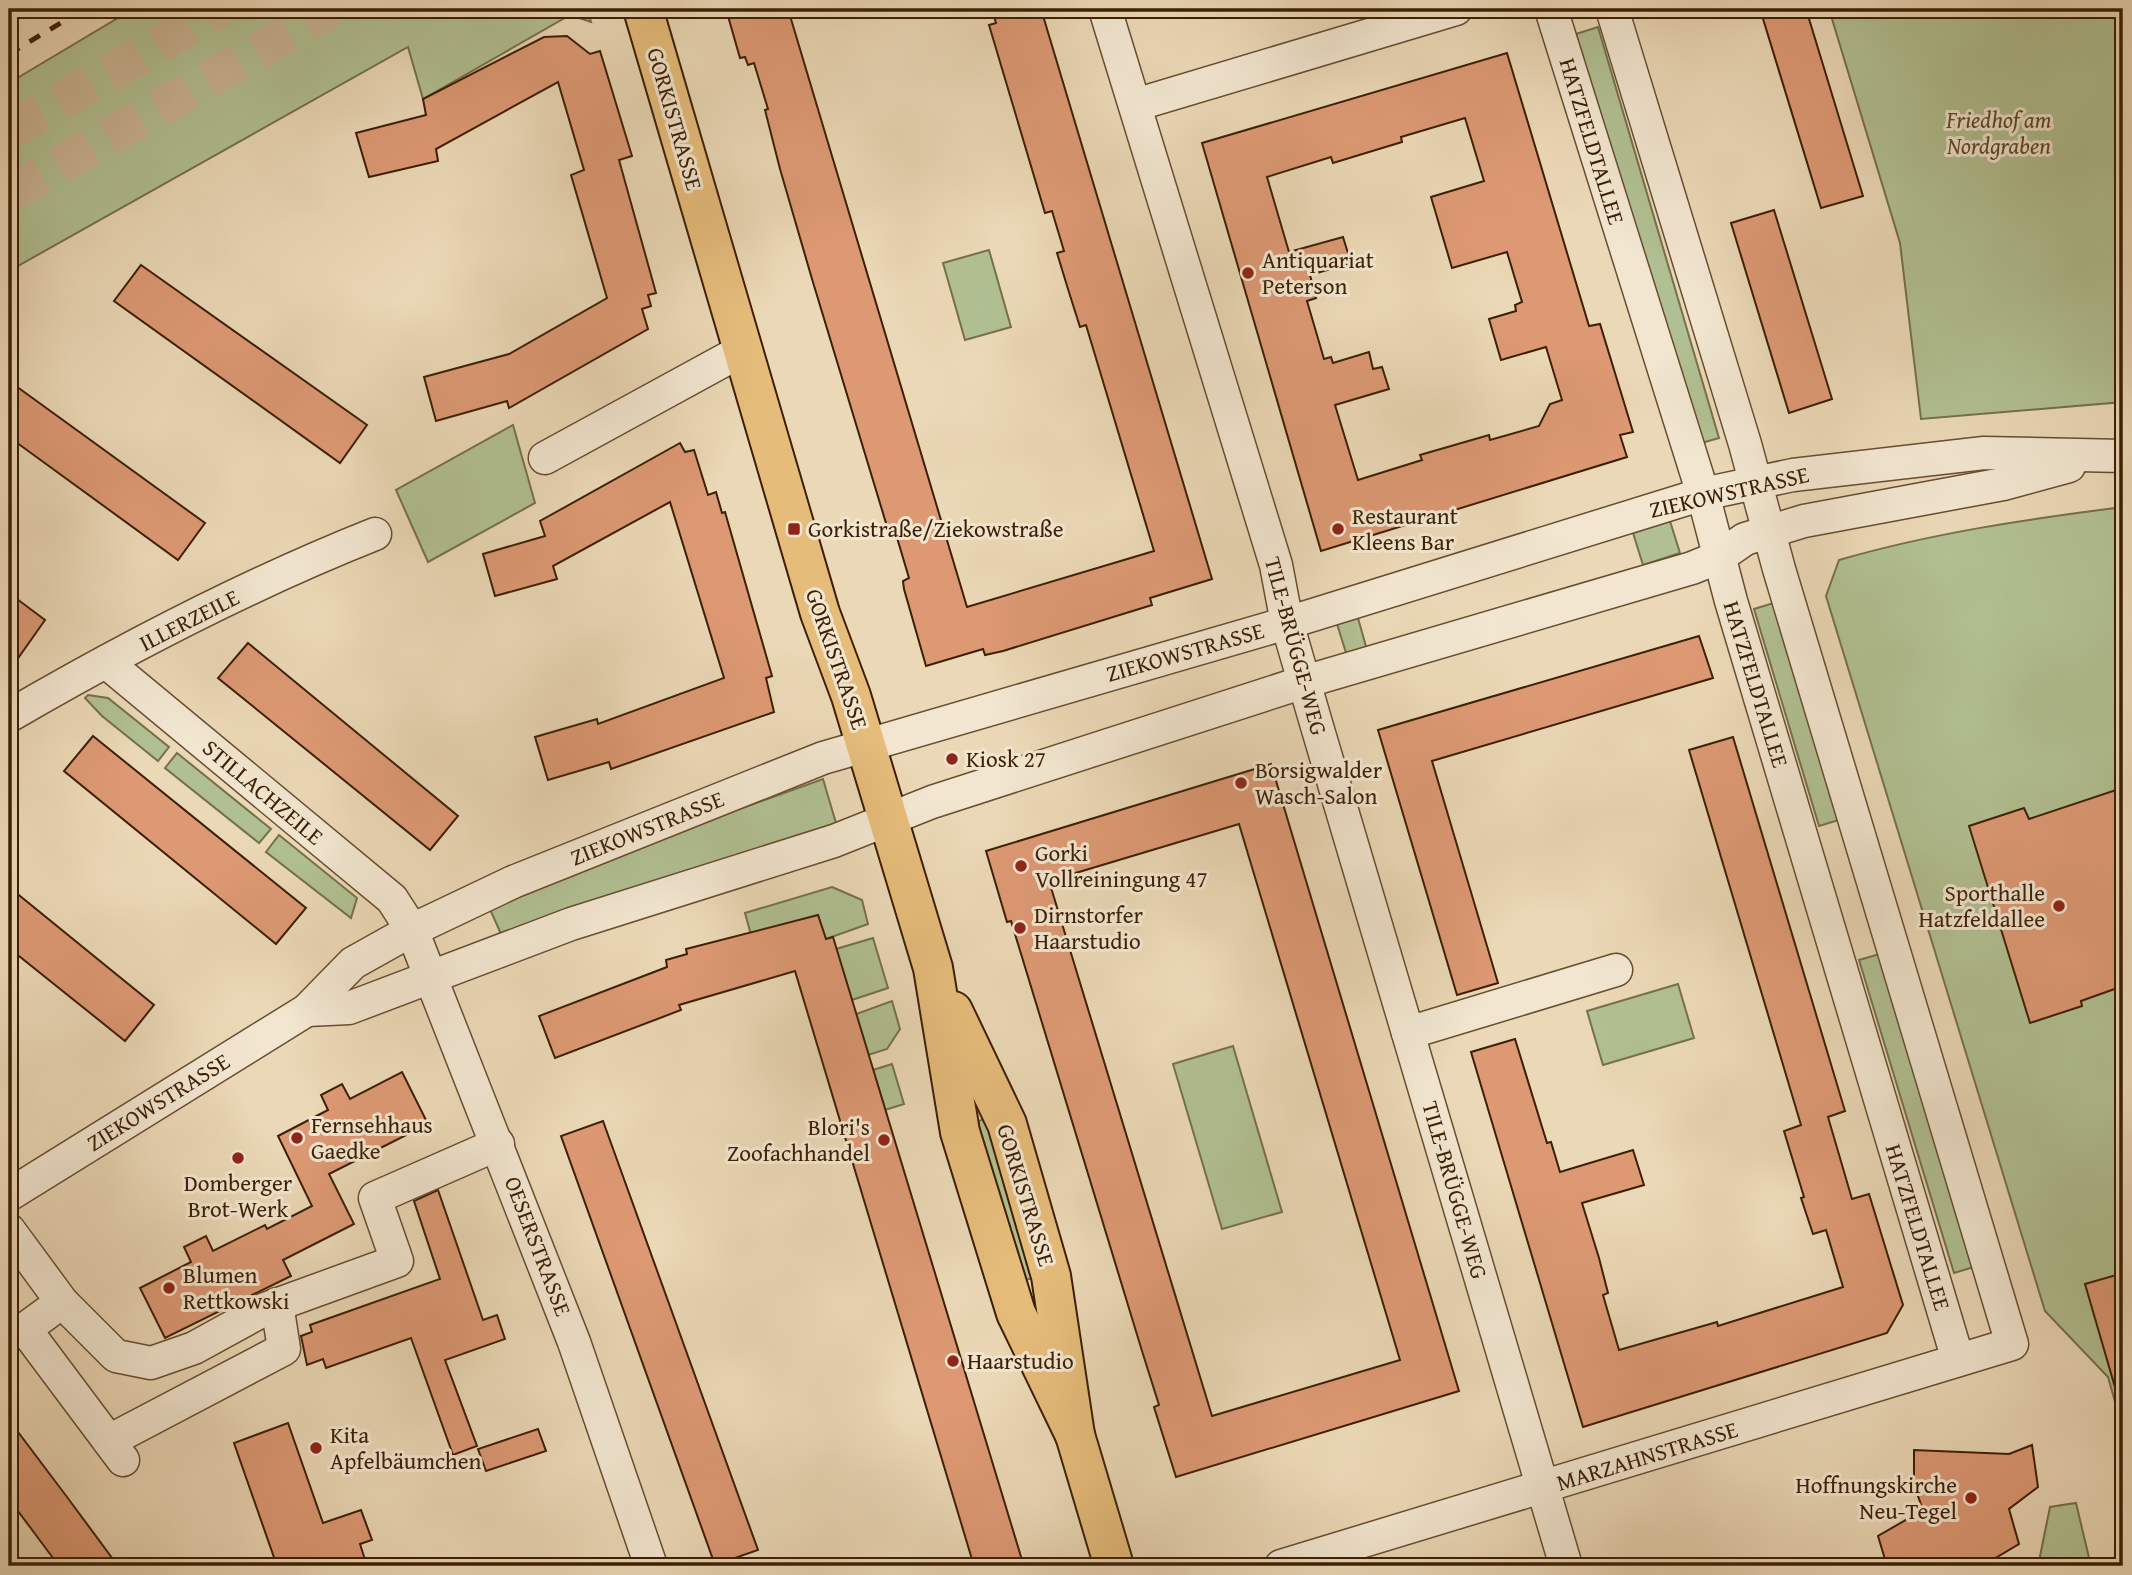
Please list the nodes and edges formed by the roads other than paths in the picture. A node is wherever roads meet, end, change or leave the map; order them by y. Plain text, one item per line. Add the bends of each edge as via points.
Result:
1 (643, 9) edge
2 (1105, 9) edge
3 (1457, 9) edge
4 (1552, 9) edge
5 (1612, 9) edge
6 (1135, 105) junction
7 (741, 351) junction
8 (2119, 456) edge
9 (545, 458) dead end
10 (1754, 484) junction
11 (1703, 494) junction
12 (1768, 532) junction
13 (375, 534) dead end
14 (1719, 557) junction
15 (1287, 623) junction
16 (106, 662) junction
17 (1304, 682) junction
18 (9, 716) edge
19 (866, 745) junction
20 (890, 820) junction
21 (412, 930) junction
22 (1616, 970) dead end
23 (432, 974) junction
24 (307, 1010) junction
25 (1408, 1033) junction
26 (498, 1144) junction
27 (9, 1195) edge
28 (9, 1230) edge
29 (62, 1302) junction
30 (277, 1304) junction
31 (1958, 1360) junction
32 (1543, 1488) junction
33 (651, 1566) edge
34 (1114, 1566) edge
35 (1281, 1566) edge
36 (1566, 1566) edge

1 - 7 main road, GORKISTRASSE
2 - 6 street, TILE-BRÜGGE-WEG
3 - 6 street
4 - 11 street, HATZFELDTALLEE
5 - 10 street
6 - 15 street, TILE-BRÜGGE-WEG via 1276,565
7 - 9 street
7 - 19 main road, GORKISTRASSE via 820,613
8 - 10 street, ZIEKOWSTRASSE via 1984,453 1793,475
8 - 12 street, ZIEKOWSTRASSE
10 - 11 street, ZIEKOWSTRASSE
10 - 12 street
11 - 14 street, HATZFELDTALLEE
11 - 15 street, ZIEKOWSTRASSE
12 - 14 street, ZIEKOWSTRASSE via 1745,539
12 - 31 street, MARZAHNSTRASSE via 2011,1344
13 - 16 street, ILLERZEILE via 303,563
14 - 17 street, ZIEKOWSTRASSE
14 - 31 street, HATZFELDTALLEE
15 - 17 street, TILE-BRÜGGE-WEG
15 - 19 street, ZIEKOWSTRASSE
16 - 18 street, ILLERZEILE
16 - 21 street, STILLACHZEILE via 392,899
17 - 20 street, ZIEKOWSTRASSE via 932,802
17 - 25 street, TILE-BRÜGGE-WEG
19 - 20 main road, GORKISTRASSE
19 - 21 street, ZIEKOWSTRASSE via 513,881
20 - 23 street, ZIEKOWSTRASSE
20 - 34 main road, GORKISTRASSE via 933,968 1007,1124 1051,1276 1075,1435
21 - 23 street, OESERSTRASSE
21 - 24 street, ZIEKOWSTRASSE via 354,963
22 - 25 street
23 - 24 street, ZIEKOWSTRASSE via 349,1008
23 - 26 street, OESERSTRASSE
24 - 27 street, ZIEKOWSTRASSE
25 - 32 street, TILE-BRÜGGE-WEG
26 - 30 street via 375,1198 397,1261
26 - 33 street, OESERSTRASSE via 603,1420
28 - 29 street
29 - 30 street via 116,1356 151,1363 194,1348
29 - 30 street via 25,1329 116,1451 284,1349
31 - 32 street, MARZAHNSTRASSE
32 - 35 street, MARZAHNSTRASSE
32 - 36 street, TILE-BRÜGGE-WEG

